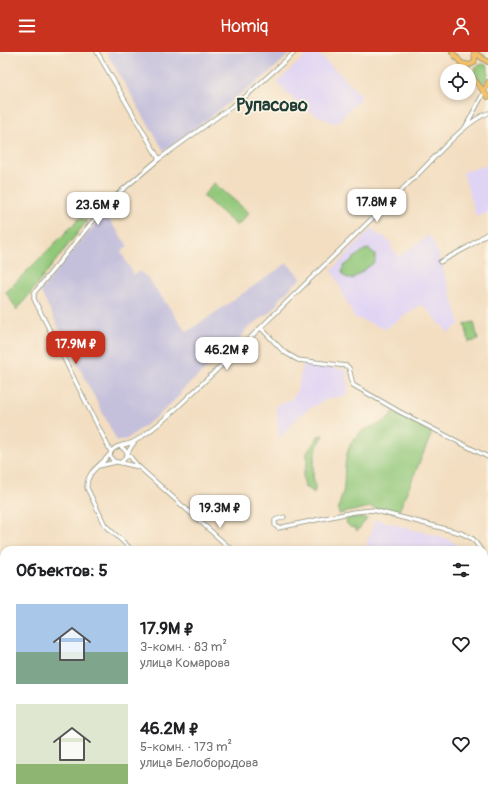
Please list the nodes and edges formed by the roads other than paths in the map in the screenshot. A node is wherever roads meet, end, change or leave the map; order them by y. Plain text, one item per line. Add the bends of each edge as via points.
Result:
1 (97, 52) edge
2 (295, 52) edge
3 (452, 52) edge
4 (474, 52) edge
5 (488, 62) edge
6 (461, 63) joint
7 (476, 82) edge
8 (488, 82) edge
9 (484, 92) junction
10 (488, 97) edge
11 (488, 113) edge
12 (462, 131) junction
13 (159, 159) junction
14 (488, 233) edge
15 (440, 262) dead end
16 (261, 328) junction
17 (106, 439) junction
18 (138, 439) junction
19 (118, 446) junction
20 (111, 453) junction
21 (127, 454) junction
22 (488, 457) edge
23 (119, 462) junction
24 (96, 467) junction
25 (139, 467) junction
26 (284, 518) dead end
27 (128, 546) edge
28 (228, 546) edge
29 (477, 546) edge

1 - 13 street
2 - 13 street via 245,97
3 - 6 main road
4 - 5 main road
4 - 6 main road via 474,63 468,66
7 - 9 main road
8 - 9 main road
9 - 10 main road
9 - 12 street
11 - 12 street
12 - 16 street via 358,230
13 - 17 street via 105,207 33,295
14 - 15 street via 468,248
16 - 18 street via 174,410
16 - 22 street via 284,352 295,359 347,366 353,385
17 - 19 street via 110,444
17 - 20 street
18 - 19 street
18 - 21 street
19 - 20 street
19 - 21 street via 124,448
20 - 23 street via 112,459
20 - 24 street
21 - 23 street via 126,459
21 - 25 street
23 - 24 street
23 - 25 street
24 - 27 street via 87,482 89,492 105,525
25 - 28 street
26 - 29 street via 275,520 278,528 373,510 461,533 473,539

